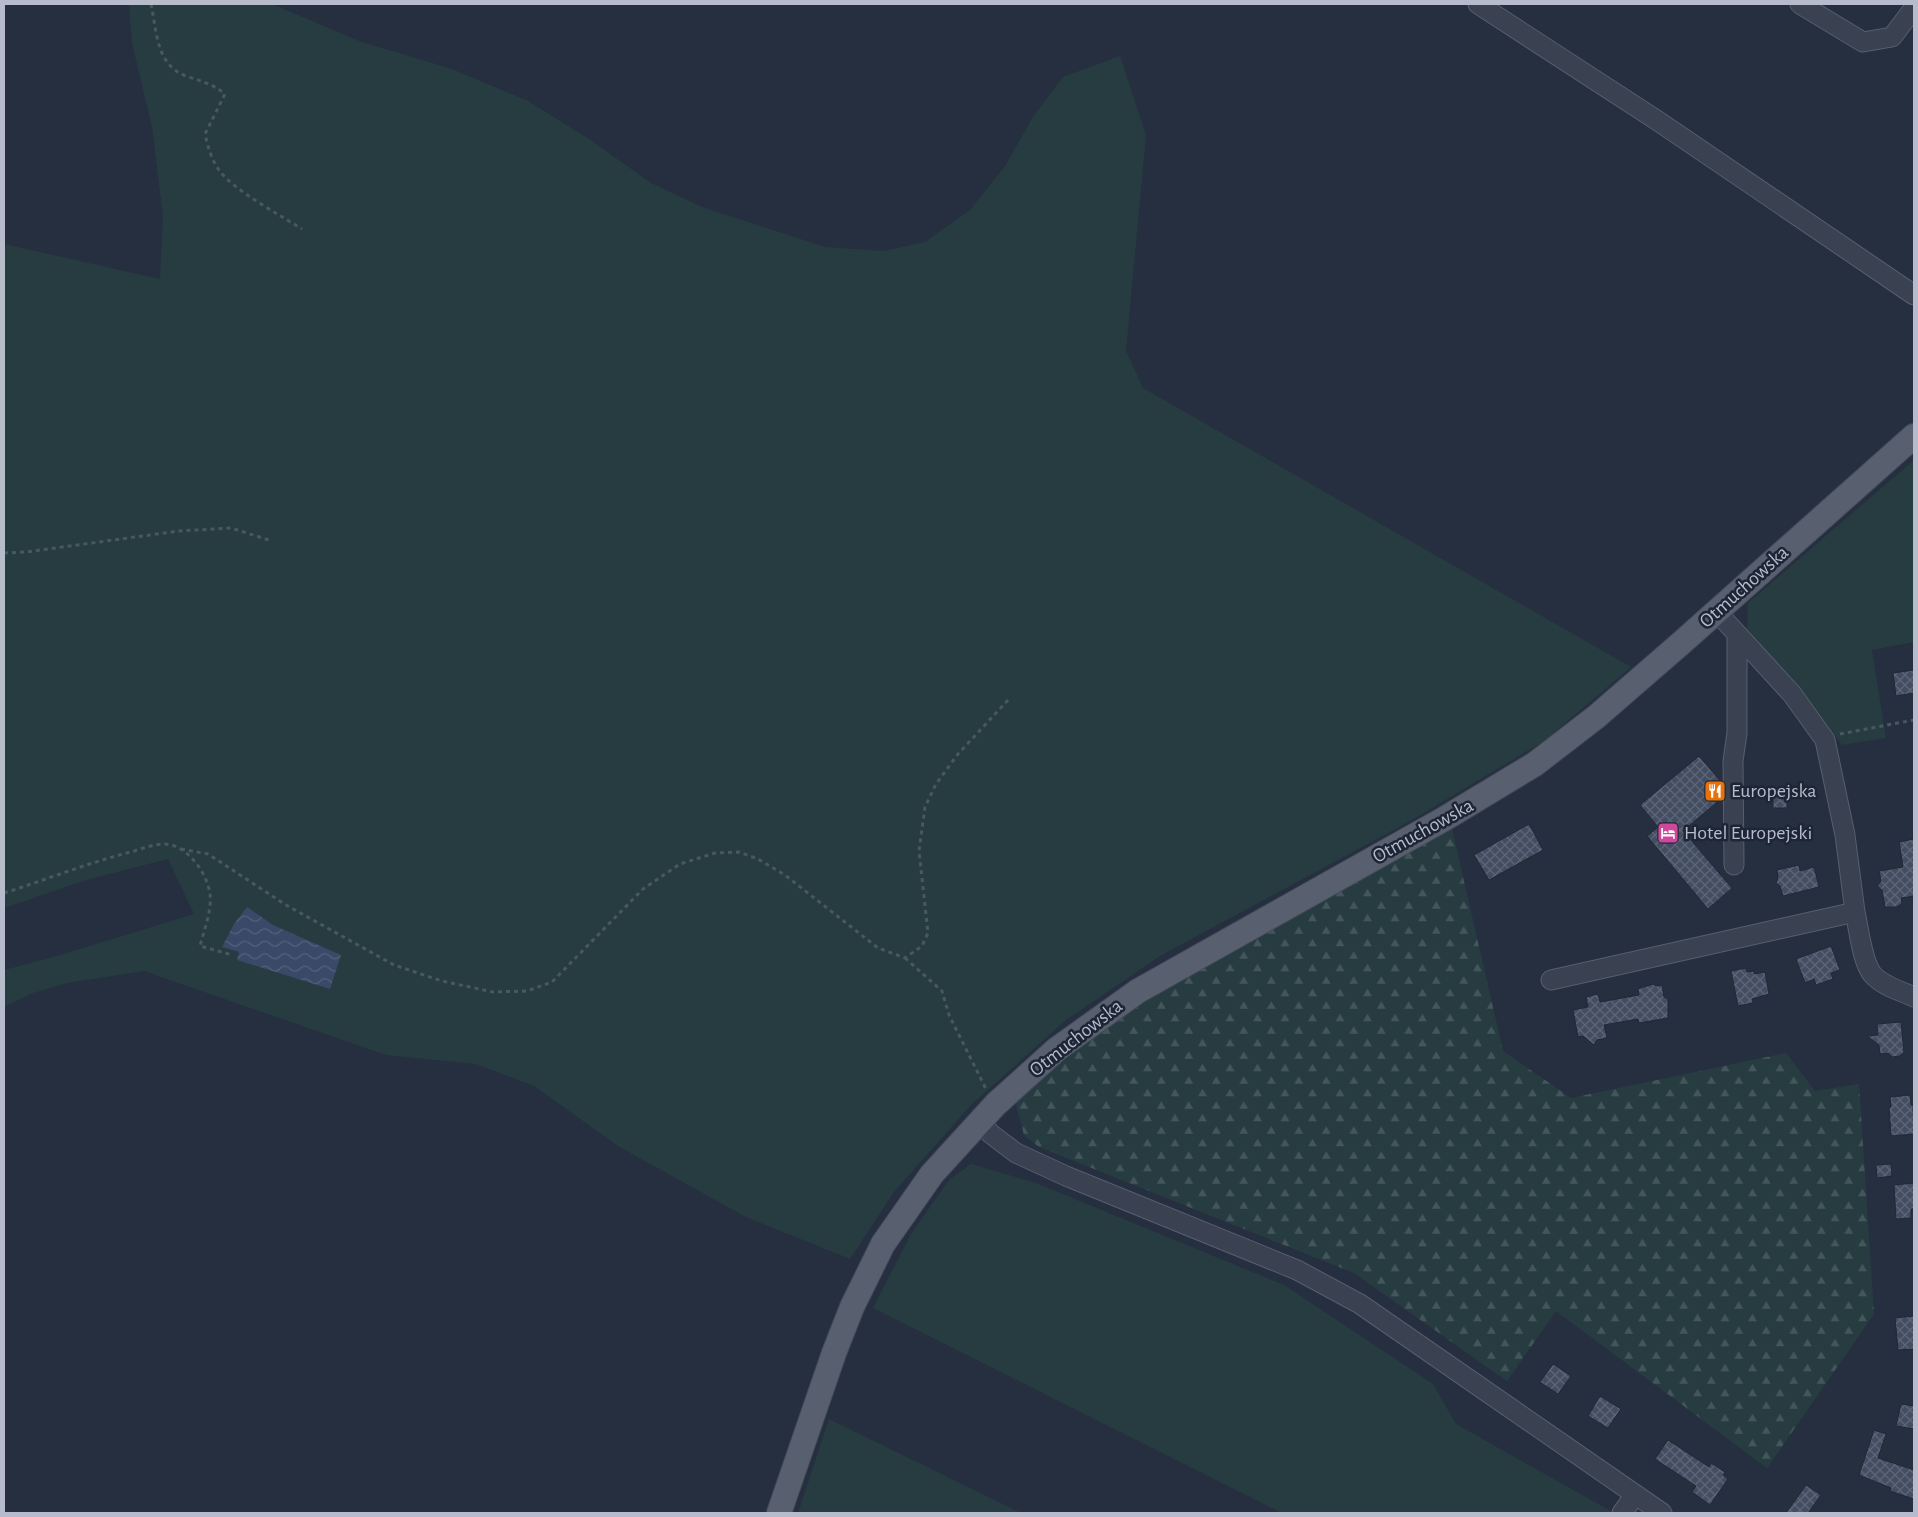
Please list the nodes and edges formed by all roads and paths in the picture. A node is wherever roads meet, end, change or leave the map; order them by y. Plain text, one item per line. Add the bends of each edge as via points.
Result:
1 (152, 4) edge
2 (1478, 4) edge
3 (1800, 4) edge
4 (1914, 8) edge
5 (302, 229) dead end
6 (1914, 295) edge
7 (1914, 436) edge
8 (272, 541) dead end
9 (4, 553) edge
10 (1716, 611) junction
11 (1737, 635) junction
12 (1009, 699) dead end
13 (1914, 720) edge
14 (1825, 740) junction
15 (181, 849) junction
16 (1734, 865) dead end
17 (4, 893) edge
18 (1855, 912) junction
19 (232, 955) dead end
20 (905, 958) junction
21 (1551, 980) dead end
22 (1914, 998) edge
23 (996, 1104) junction
24 (979, 1121) junction
25 (1635, 1495) junction
26 (779, 1513) edge
27 (1622, 1513) edge
28 (1662, 1513) edge

1 - 5 path via 161,55 168,65 178,73 215,86 224,94 204,134 220,171 231,182
2 - 6 street via 1658,121
3 - 4 street via 1863,42 1892,37
7 - 10 main road, Otmuchowska
8 - 9 path via 231,528 179,531
10 - 11 street
10 - 23 main road, Otmuchowska via 1596,717 1535,764 1444,819 1138,990 1057,1049
11 - 14 street via 1792,694
11 - 16 street
12 - 20 path via 958,754 936,784 925,807 919,851 928,933 922,946
13 - 14 path via 1848,731
14 - 18 street via 1845,835
15 - 17 path via 165,844 150,847 87,864
15 - 19 path via 202,873 210,894 200,946
15 - 20 path via 208,854 286,904 394,965 442,981 494,992 526,991 552,982 643,889 680,864 715,853 739,852 758,859 785,875 878,948
18 - 21 street
18 - 22 street via 1866,962 1873,975
20 - 23 path via 942,991 949,1015
23 - 24 main road, Otmuchowska
24 - 25 street via 1016,1153 1297,1270 1360,1304
24 - 26 main road, Otmuchowska via 915,1197 884,1244 852,1307
25 - 27 street
25 - 28 street

